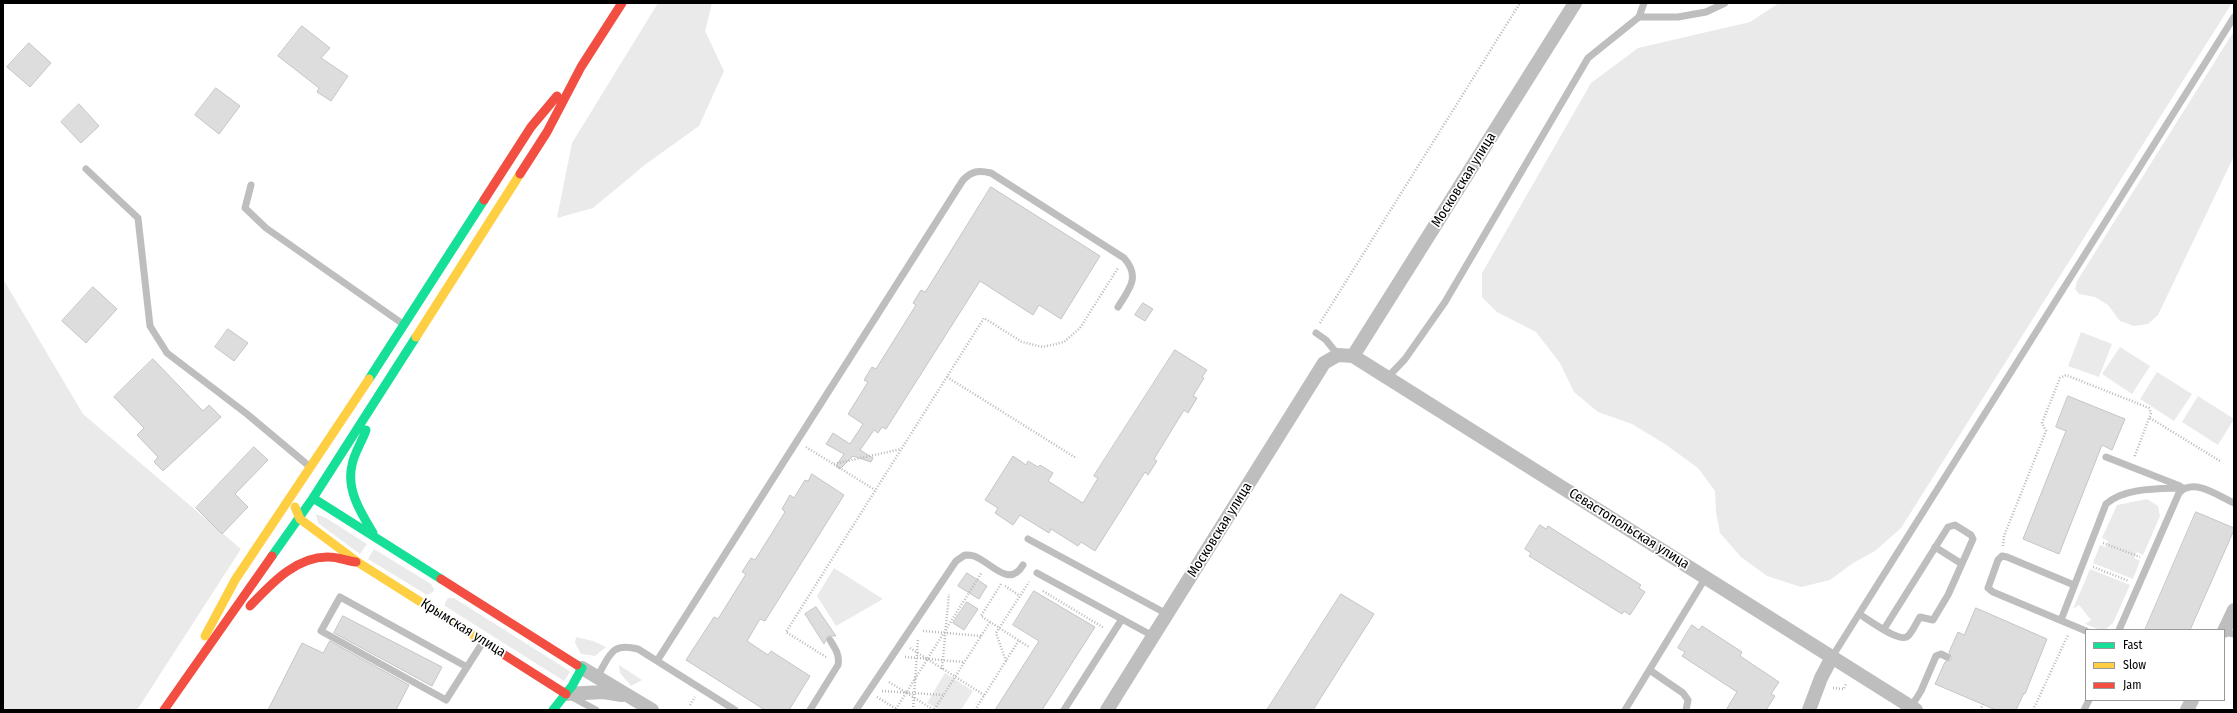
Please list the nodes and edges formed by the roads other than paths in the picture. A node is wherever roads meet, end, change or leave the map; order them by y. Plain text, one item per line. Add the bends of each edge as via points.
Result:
1 (622, 3) edge
2 (1575, 3) edge
3 (1644, 3) edge
4 (1725, 3) edge
5 (1639, 17) junction
6 (2234, 17) edge
7 (581, 67) junction
8 (86, 169) dead end
9 (251, 185) dead end
10 (1118, 307) dead end
11 (403, 324) junction
12 (1316, 333) dead end
13 (1338, 355) junction
14 (1353, 356) junction
15 (1387, 378) junction
16 (383, 387) junction
17 (2106, 457) dead end
18 (310, 467) junction
19 (2184, 488) junction
20 (291, 497) junction
21 (313, 498) junction
22 (2234, 503) edge
23 (300, 519) junction
24 (376, 538) junction
25 (1028, 538) dead end
26 (1935, 547) junction
27 (359, 563) junction
28 (1962, 564) junction
29 (1023, 565) dead end
30 (1037, 573) dead end
31 (1706, 578) junction
32 (2074, 585) junction
33 (2234, 610) edge
34 (1167, 614) junction
35 (1860, 614) junction
36 (1122, 619) junction
37 (2061, 620) junction
38 (1884, 629) junction
39 (2119, 629) edge
40 (2225, 630) edge
41 (2085, 631) edge
42 (1153, 636) junction
43 (830, 640) dead end
44 (483, 642) junction
45 (1832, 657) junction
46 (1947, 657) dead end
47 (201, 659) junction
48 (657, 662) junction
49 (467, 667) junction
50 (582, 668) junction
51 (1651, 671) junction
52 (597, 677) junction
53 (566, 694) junction
54 (2088, 701) edge
55 (2192, 701) edge
56 (639, 702) junction
57 (1914, 708) edge
58 (164, 710) edge
59 (553, 710) edge
60 (596, 710) edge
61 (652, 710) edge
62 (735, 710) edge
63 (810, 710) edge
64 (856, 710) edge
65 (1064, 710) edge
66 (1107, 710) edge
67 (1625, 710) edge
68 (1686, 710) edge
69 (1809, 710) edge
70 (2084, 710) edge
71 (2187, 710) edge

1 - 7 main road
2 - 14 street, Московская улица
3 - 5 lane
4 - 5 lane via 1706,12 1678,17
5 - 15 lane via 1588,58 1445,302 1405,358
6 - 35 lane
7 - 11 main road via 531,127
7 - 16 main road via 547,132
8 - 18 lane via 138,218 150,326 167,353 247,414
9 - 11 lane via 245,208 266,228
10 - 48 lane via 1133,276 1131,266 1124,258 991,173 971,173 963,180
11 - 18 main road
12 - 13 lane via 1326,340
13 - 14 street, Севастопольская улица
13 - 34 street, Московская улица via 1324,363
14 - 15 street, Севастопольская улица
15 - 31 street, Севастопольская улица
16 - 21 main road
16 - 24 main road via 351,470 352,491 359,511
17 - 19 lane
18 - 20 main road
19 - 22 lane via 2199,487
19 - 32 lane via 2115,496 2106,504
19 - 39 lane via 2179,493
20 - 21 main road
20 - 23 main road
20 - 58 main road via 235,580
21 - 23 main road
21 - 24 main road
23 - 27 main road, Крымская улица
23 - 47 main road
24 - 50 main road via 445,586
25 - 34 lane
26 - 28 lane
26 - 28 lane via 1952,524 1972,535 1973,539
26 - 38 lane
27 - 44 main road, Крымская улица via 433,605
27 - 47 main road via 328,557 306,562 279,576
28 - 38 lane via 1933,620 1920,617 1908,636 1903,638 1898,638
29 - 64 lane via 1020,571 1012,576 1003,574 975,556 965,555 956,560
30 - 36 lane
31 - 45 street, Севастопольская улица
31 - 51 lane
32 - 37 lane
32 - 37 lane via 2008,557 2002,556 1998,560 1988,588
33 - 40 street
34 - 42 street, Московская улица
35 - 38 lane
35 - 45 lane
36 - 42 lane
36 - 65 lane
37 - 41 lane
42 - 66 street, Московская улица
43 - 63 lane via 837,650 838,665
44 - 49 lane
44 - 53 main road, Крымская улица
45 - 57 street, Севастопольская улица
45 - 69 street
46 - 57 lane via 1941,654 1936,656
47 - 58 main road
48 - 52 lane via 638,649 624,645 615,648
48 - 62 lane
49 - 49 lane via 446,700 321,631 340,597
50 - 52 street
50 - 53 main road
51 - 67 lane
51 - 68 lane via 1683,692 1688,700
52 - 56 street
53 - 56 street via 603,692
53 - 59 main road
53 - 60 lane
54 - 70 lane
55 - 71 street
56 - 61 street

